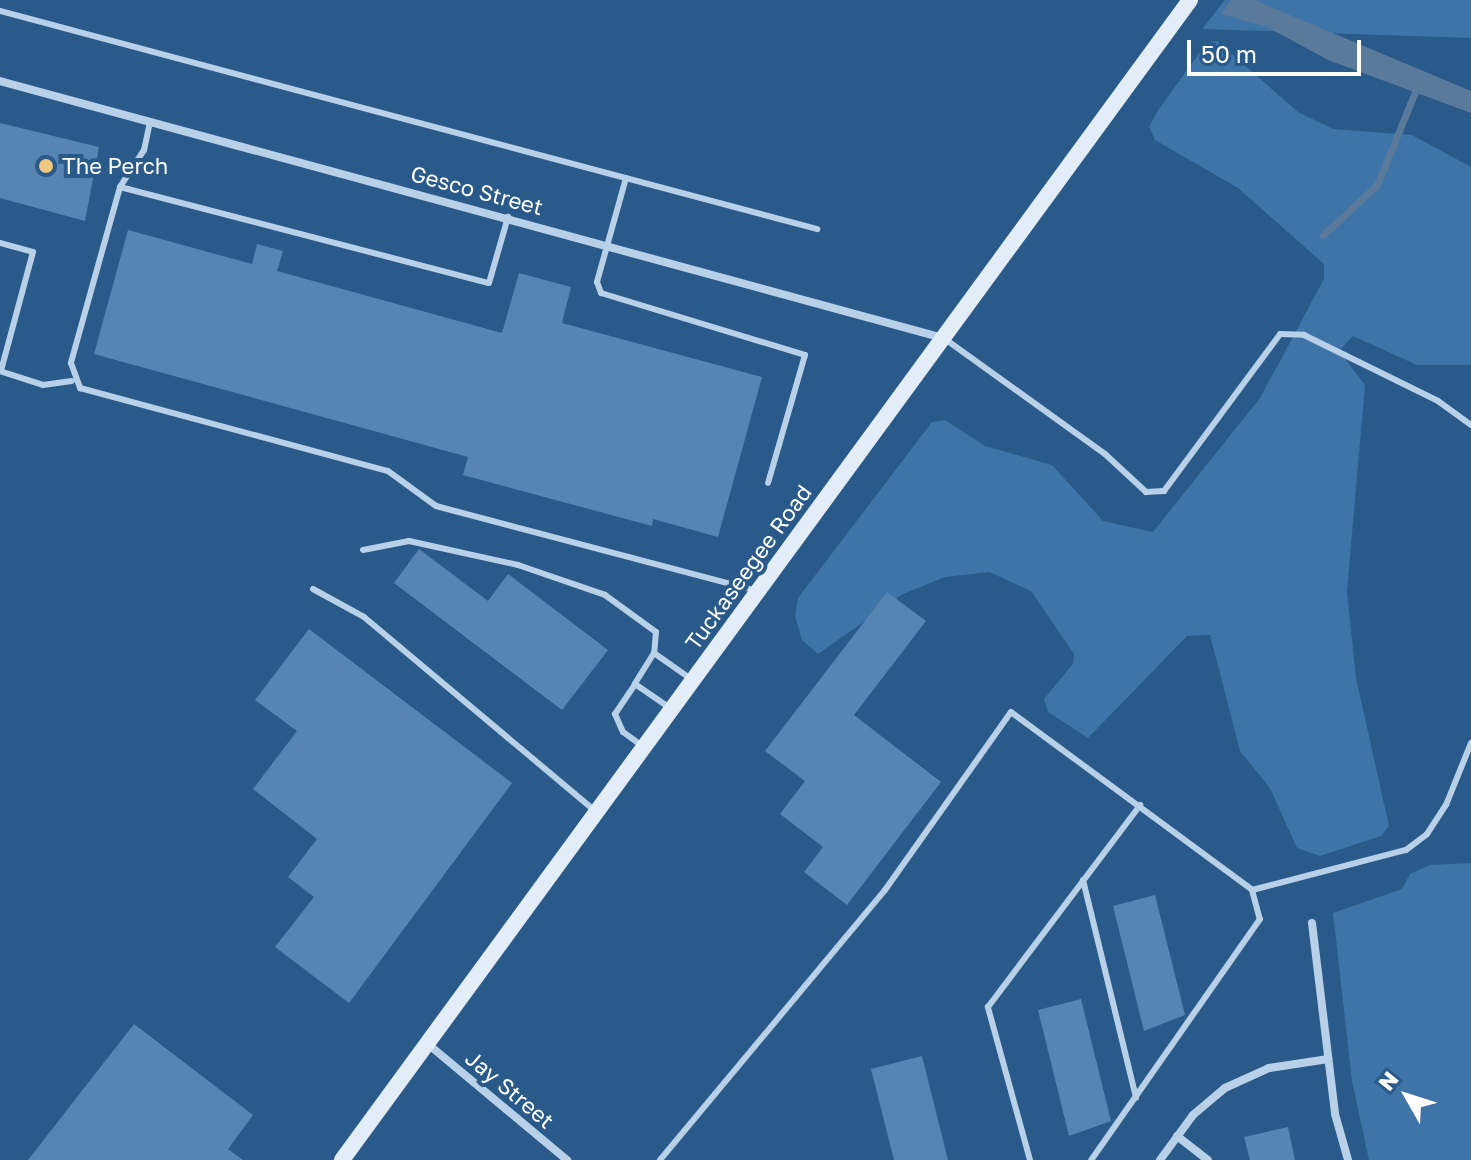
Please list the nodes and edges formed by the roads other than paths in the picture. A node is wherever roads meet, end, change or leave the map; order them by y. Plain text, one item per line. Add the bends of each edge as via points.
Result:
1 (1190, 0) edge
2 (0, 11) edge
3 (0, 81) edge
4 (150, 122) junction
5 (626, 178) junction
6 (120, 187) junction
7 (508, 217) junction
8 (817, 229) dead end
9 (0, 243) edge
10 (608, 244) junction
11 (943, 338) junction
12 (1, 371) edge
13 (72, 381) junction
14 (1471, 425) edge
15 (768, 483) dead end
16 (363, 550) dead end
17 (313, 589) dead end
18 (758, 591) junction
19 (654, 653) junction
20 (693, 680) junction
21 (635, 684) junction
22 (672, 709) junction
23 (1471, 743) edge
24 (644, 748) junction
25 (1140, 805) junction
26 (597, 812) junction
27 (1083, 880) junction
28 (1252, 890) junction
29 (1312, 923) dead end
30 (429, 1045) junction
31 (1328, 1059) junction
32 (1136, 1098) junction
33 (1177, 1136) junction
34 (342, 1160) edge
35 (567, 1160) edge
36 (660, 1160) edge
37 (1030, 1160) edge
38 (1091, 1160) edge
39 (1160, 1160) edge
40 (1208, 1160) edge
41 (1348, 1160) edge

1 - 11 main road, Tuckaseegee Road
2 - 5 lane
3 - 4 street, Gesco Street
4 - 6 lane via 144,150
4 - 7 street, Gesco Street
5 - 8 lane
5 - 10 lane
6 - 7 lane via 489,283
6 - 13 lane via 71,363
7 - 10 street, Gesco Street
9 - 12 lane via 33,252
10 - 11 street, Gesco Street
10 - 15 lane via 597,282 601,293 805,355
11 - 14 lane via 1105,454 1146,492 1164,491 1280,334 1304,335 1438,401
11 - 18 main road, Tuckaseegee Road
12 - 13 lane via 43,385
13 - 18 lane via 89,392 388,471 436,506
16 - 19 lane via 409,541 518,565 605,595 656,632
17 - 26 lane via 364,617
18 - 20 main road, Tuckaseegee Road
19 - 20 lane
19 - 21 lane
20 - 22 main road, Tuckaseegee Road
21 - 22 lane
21 - 24 lane via 615,714 623,732
22 - 24 main road, Tuckaseegee Road
23 - 28 lane via 1446,805 1427,834 1406,850
24 - 26 main road, Tuckaseegee Road
25 - 27 lane
25 - 28 lane
25 - 36 lane via 1011,712 885,890
26 - 30 main road, Tuckaseegee Road
27 - 32 lane
27 - 37 lane via 988,1007
28 - 32 lane via 1260,919
29 - 31 street
30 - 34 main road, Tuckaseegee Road
30 - 35 street, Jay Street
31 - 33 street via 1245,1076 1208,1100
31 - 41 street
32 - 38 lane
33 - 39 street
33 - 40 street

